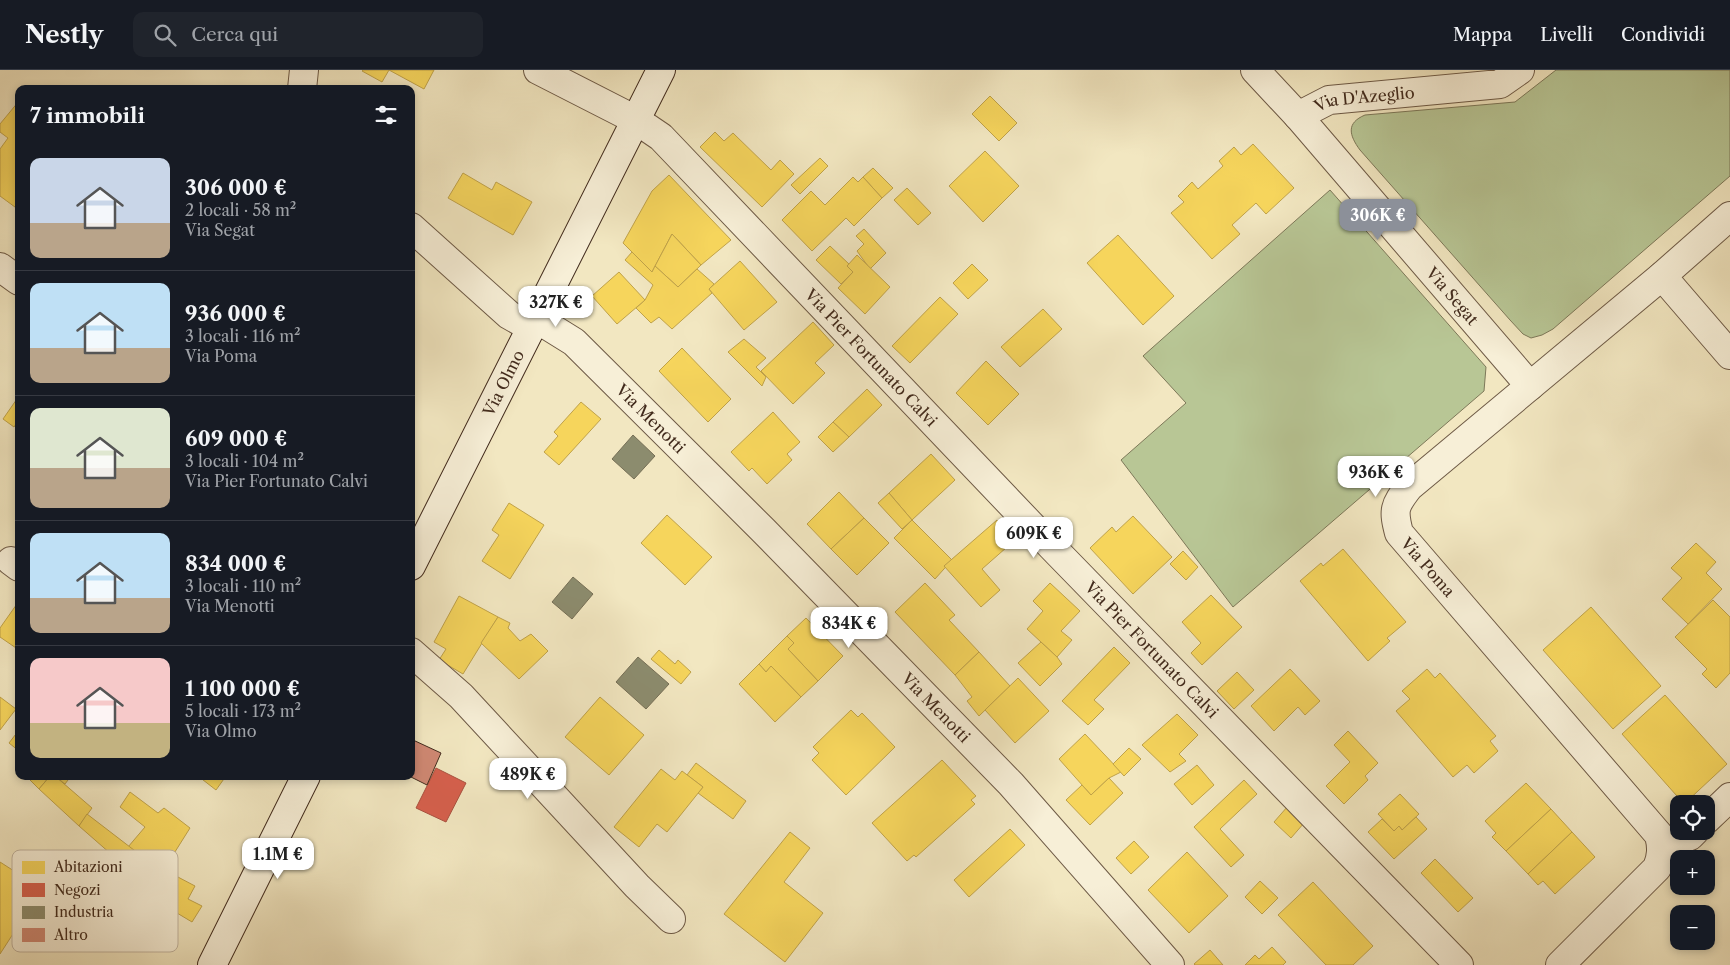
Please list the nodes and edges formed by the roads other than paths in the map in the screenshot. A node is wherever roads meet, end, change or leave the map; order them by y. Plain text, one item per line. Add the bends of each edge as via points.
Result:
1 (304, 70) edge
2 (538, 70) edge
3 (661, 70) edge
4 (1255, 70) edge
5 (1520, 70) edge
6 (302, 85) edge
7 (1298, 116) junction
8 (636, 120) junction
9 (1730, 216) edge
10 (415, 230) edge
11 (0, 267) edge
12 (1662, 276) junction
13 (15, 278) edge
14 (534, 323) junction
15 (1730, 355) edge
16 (1530, 386) junction
17 (415, 558) edge
18 (415, 656) edge
19 (304, 780) edge
20 (1730, 796) edge
21 (1715, 811) edge
22 (1679, 840) edge
23 (1662, 846) junction
24 (671, 919) dead end
25 (212, 965) edge
26 (1170, 965) edge
27 (1459, 965) edge
28 (1560, 965) edge

1 - 6 street
2 - 8 street
3 - 8 street, Via Olmo
4 - 7 street, Via Segat
5 - 7 street, Via D'Azeglio via 1500,84 1329,100
7 - 16 street, Via Segat
8 - 14 street, Via Olmo
8 - 27 street, Via Pier Fortunato Calvi via 661,137 1045,540
9 - 12 street, Via Poma
10 - 14 street, Via Menotti via 510,315
11 - 13 street
12 - 15 street
12 - 16 street, Via Poma
14 - 17 street, Via Olmo
14 - 26 street, Via Menotti via 574,342 770,537 1011,784
16 - 23 street, Via Poma via 1409,487 1397,502 1394,517 1399,533 1655,830
18 - 24 street via 461,696
19 - 25 street
20 - 21 street
22 - 23 street
23 - 28 street via 1660,861 1651,875

